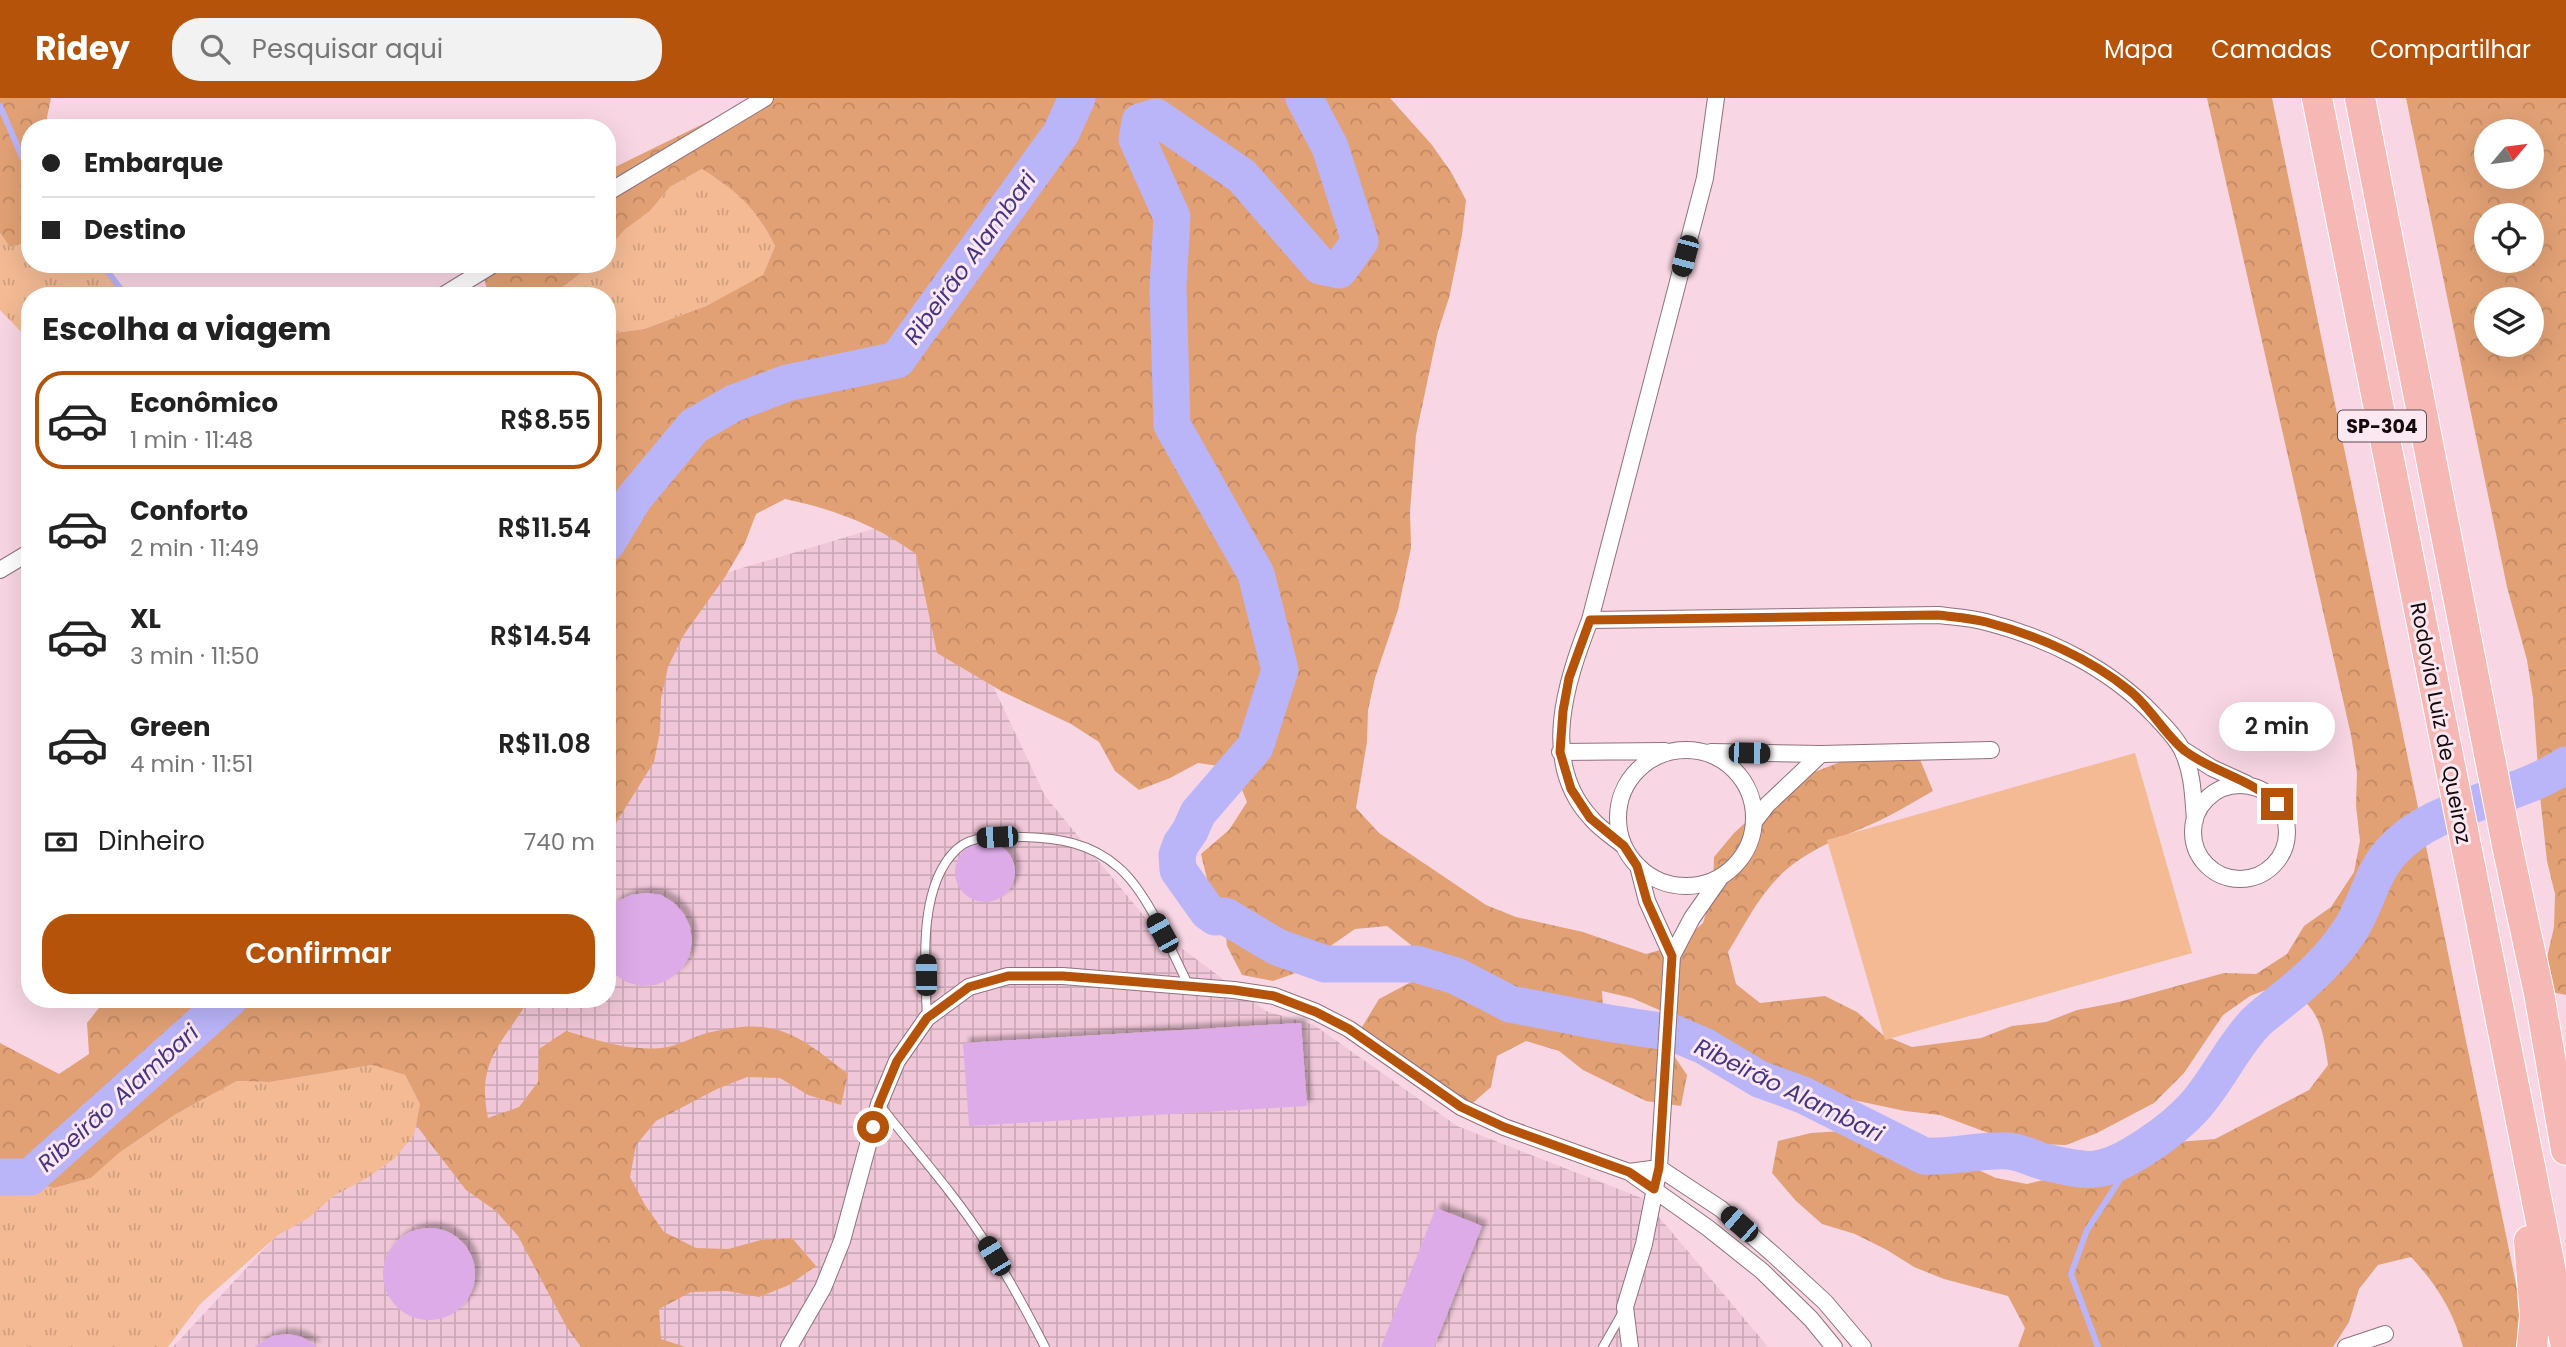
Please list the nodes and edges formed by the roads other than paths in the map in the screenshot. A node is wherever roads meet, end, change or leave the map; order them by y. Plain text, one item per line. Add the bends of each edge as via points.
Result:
1 (765, 98) edge
2 (1716, 98) edge
3 (2317, 98) edge
4 (2360, 98) edge
5 (616, 188) edge
6 (479, 273) edge
7 (457, 287) edge
8 (21, 557) edge
9 (0, 570) edge
10 (1590, 620) junction
11 (2182, 749) junction
12 (1675, 750) junction
13 (1991, 750) dead end
14 (1560, 752) junction
15 (1702, 752) junction
16 (1821, 754) junction
17 (2253, 787) junction
18 (2194, 820) junction
19 (1754, 822) junction
20 (1624, 846) junction
21 (1637, 866) junction
22 (1720, 878) junction
23 (1672, 956) junction
24 (1189, 986) junction
25 (2539, 993) junction
26 (927, 1018) junction
27 (2566, 1061) edge
28 (2512, 1073) junction
29 (879, 1104) junction
30 (2566, 1150) edge
31 (1659, 1168) junction
32 (1629, 1172) junction
33 (1654, 1189) junction
34 (1625, 1307) junction
35 (2385, 1334) dead end
36 (789, 1347) edge
37 (1045, 1347) edge
38 (1603, 1347) edge
39 (1630, 1347) edge
40 (1834, 1347) edge
41 (1863, 1347) edge
42 (2346, 1347) edge
43 (2532, 1347) edge
44 (2566, 1347) edge

1 - 5 street
2 - 10 street via 1705,178
3 - 28 highway, Rodovia Luiz de Queiroz / SP-304
4 - 25 highway, Rodovia Luiz de Queiroz / SP-304
6 - 7 street
8 - 9 street
10 - 11 street via 1938,615 1985,622 2029,636 2105,672 2132,692
10 - 14 street via 1569,678
11 - 17 street
11 - 18 street via 2192,782
12 - 14 street
12 - 15 street
12 - 20 street via 1651,759 1633,775 1621,797 1618,822
13 - 16 street
14 - 20 street via 1571,789 1590,818
15 - 16 street
15 - 19 street via 1735,770 1749,794
16 - 19 street
17 - 18 street via 2238,785 2210,795
17 - 18 street via 2277,804 2287,833 2284,849 2264,873 2233,878 2206,864 2197,850
19 - 22 street via 1749,844 1737,864
20 - 21 street
21 - 22 street via 1677,886
21 - 23 street
22 - 23 street
23 - 31 street
24 - 26 street via 1008,976 969,987
24 - 26 lane via 1146,902 1119,868 1093,849 1054,838 981,838 958,848 939,872 929,909 925,954
24 - 32 street via 1274,996 1316,1012 1349,1029 1461,1107
25 - 27 highway
25 - 30 highway, Rodovia Luiz de Queiroz / SP-304
26 - 29 street via 897,1061
28 - 43 highway via 2531,1260
28 - 44 highway, Rodovia Luiz de Queiroz / SP-304
29 - 36 street via 842,1241 823,1288
29 - 37 lane via 983,1238
31 - 32 street
31 - 33 street
31 - 41 street via 1721,1209 1774,1255 1825,1302
32 - 33 street
33 - 34 street
33 - 40 street via 1762,1271
34 - 38 lane
34 - 39 street
35 - 42 street

